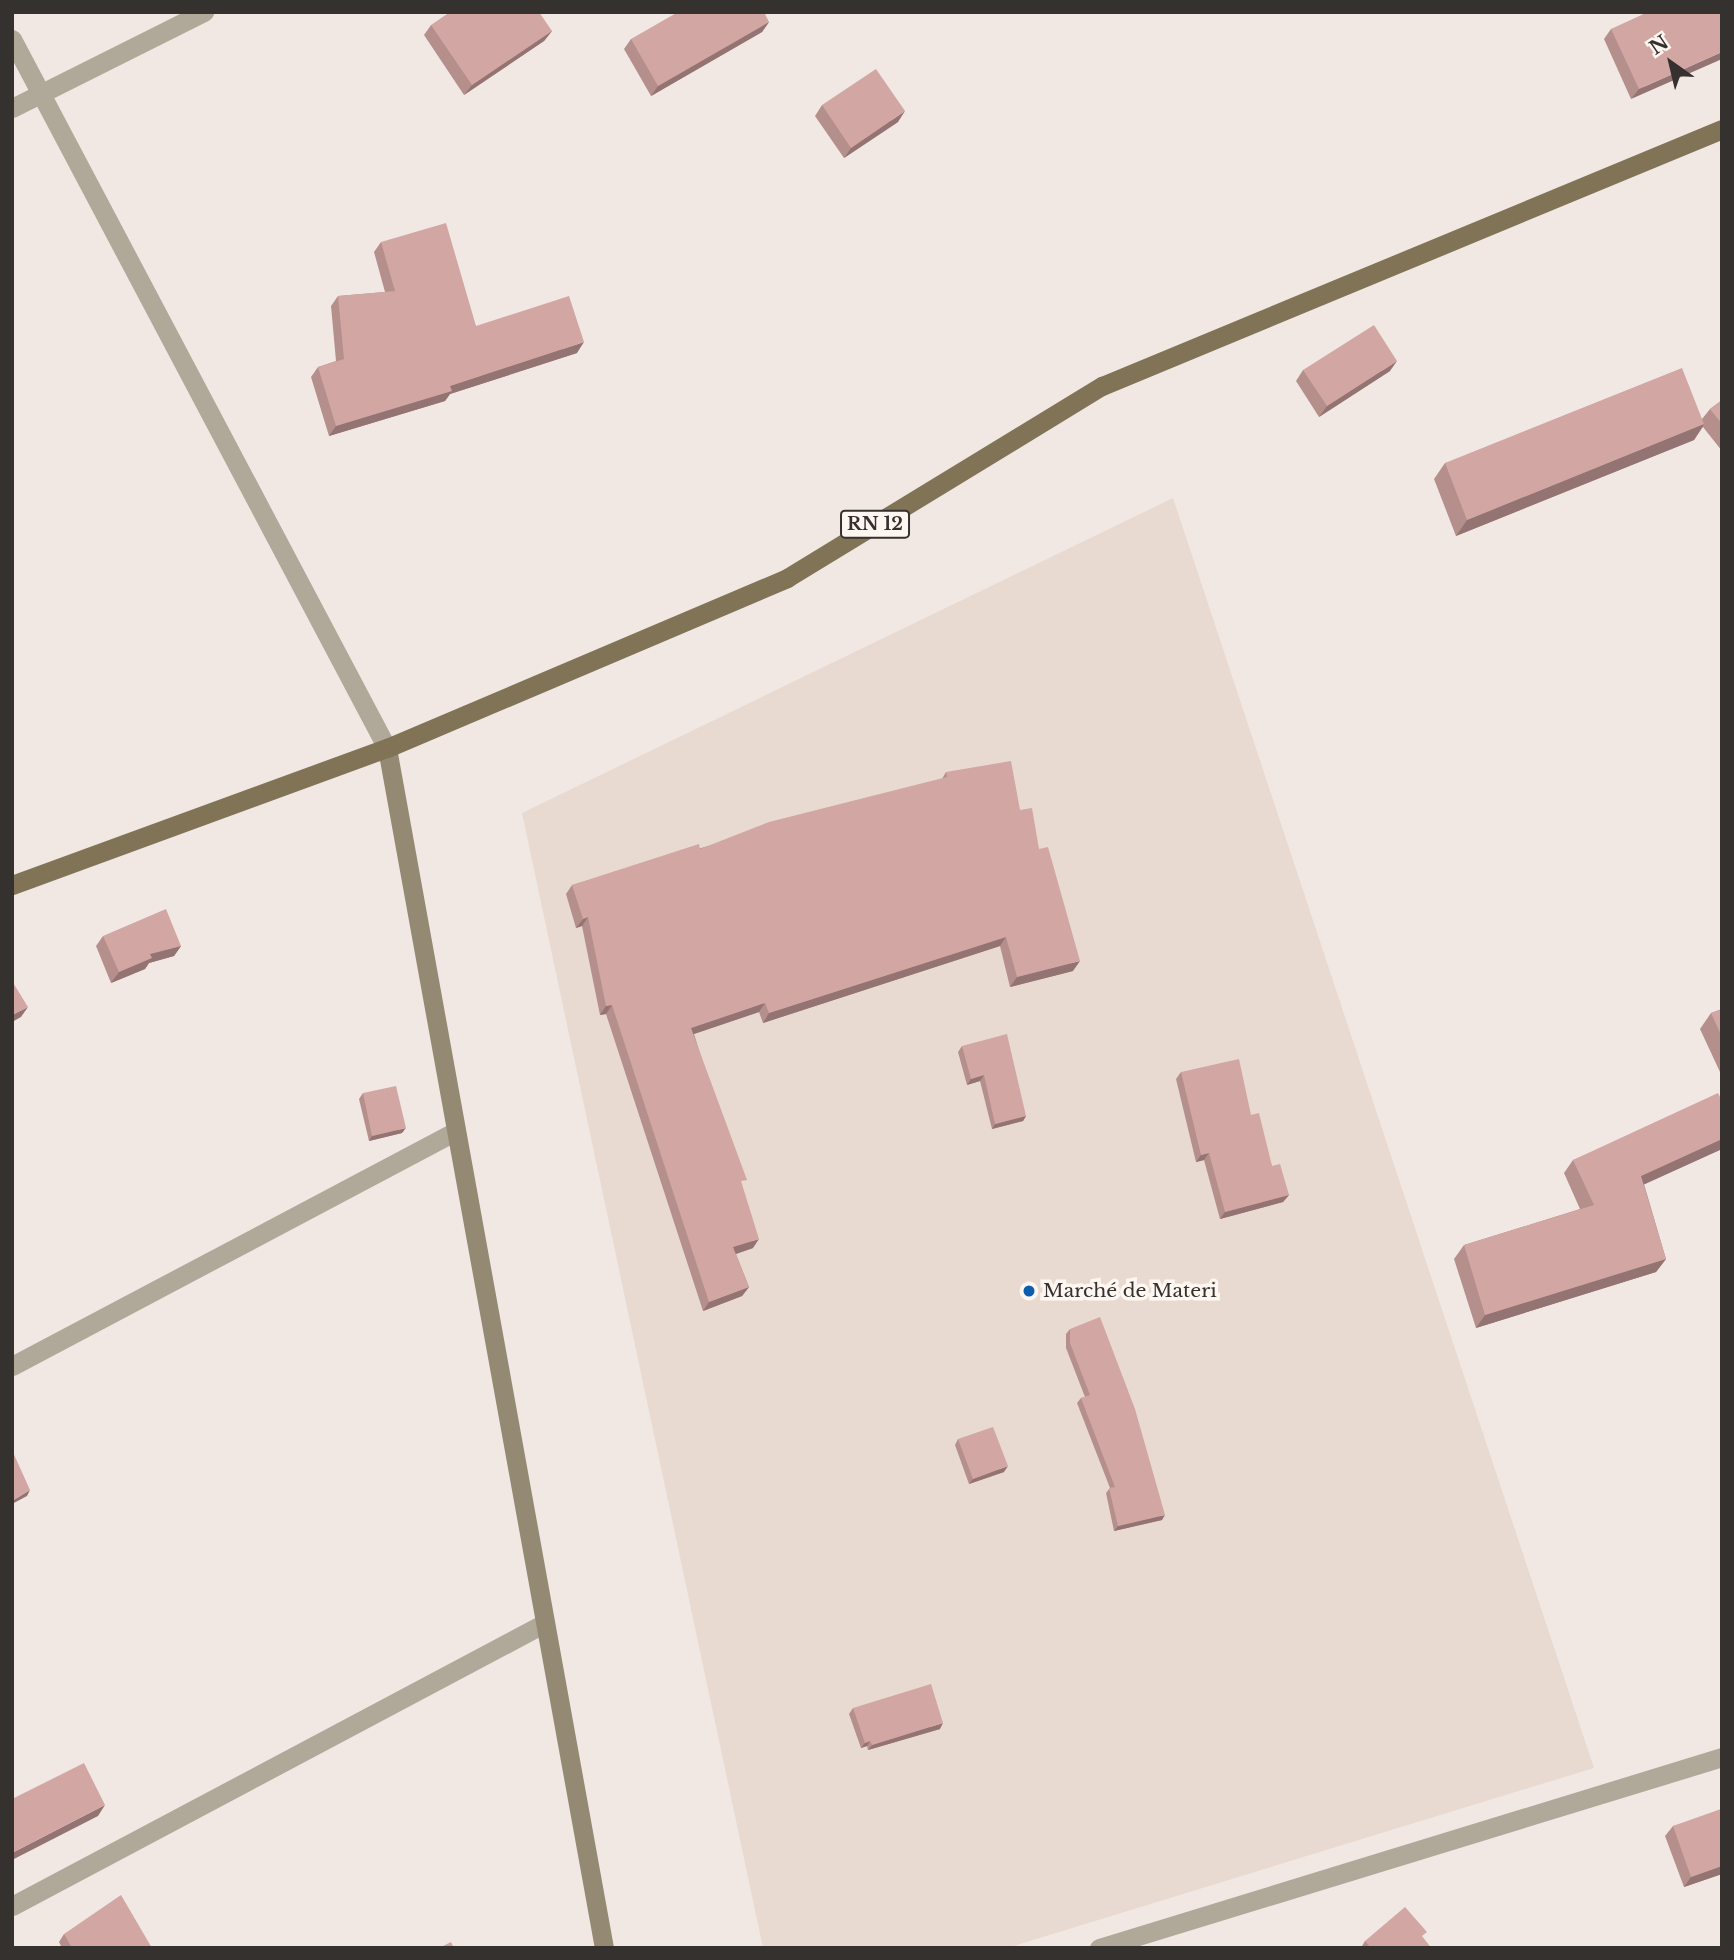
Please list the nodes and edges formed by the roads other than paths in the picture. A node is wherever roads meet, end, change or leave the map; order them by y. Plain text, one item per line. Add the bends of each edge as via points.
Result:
1 (204, 12) edge
2 (12, 39) edge
3 (40, 93) junction
4 (12, 108) edge
5 (1722, 129) edge
6 (387, 748) junction
7 (12, 885) edge
8 (456, 1131) junction
9 (12, 1366) edge
10 (545, 1623) junction
11 (1722, 1757) edge
12 (12, 1906) edge
13 (604, 1948) edge
14 (1099, 1948) edge

1 - 3 street
2 - 3 street
3 - 4 street
3 - 6 street
5 - 6 main road, RN 12 via 1102,386 787,578
6 - 7 main road, RN 12
6 - 8 main road
8 - 9 street
8 - 10 main road
10 - 12 street
10 - 13 main road
11 - 14 street

